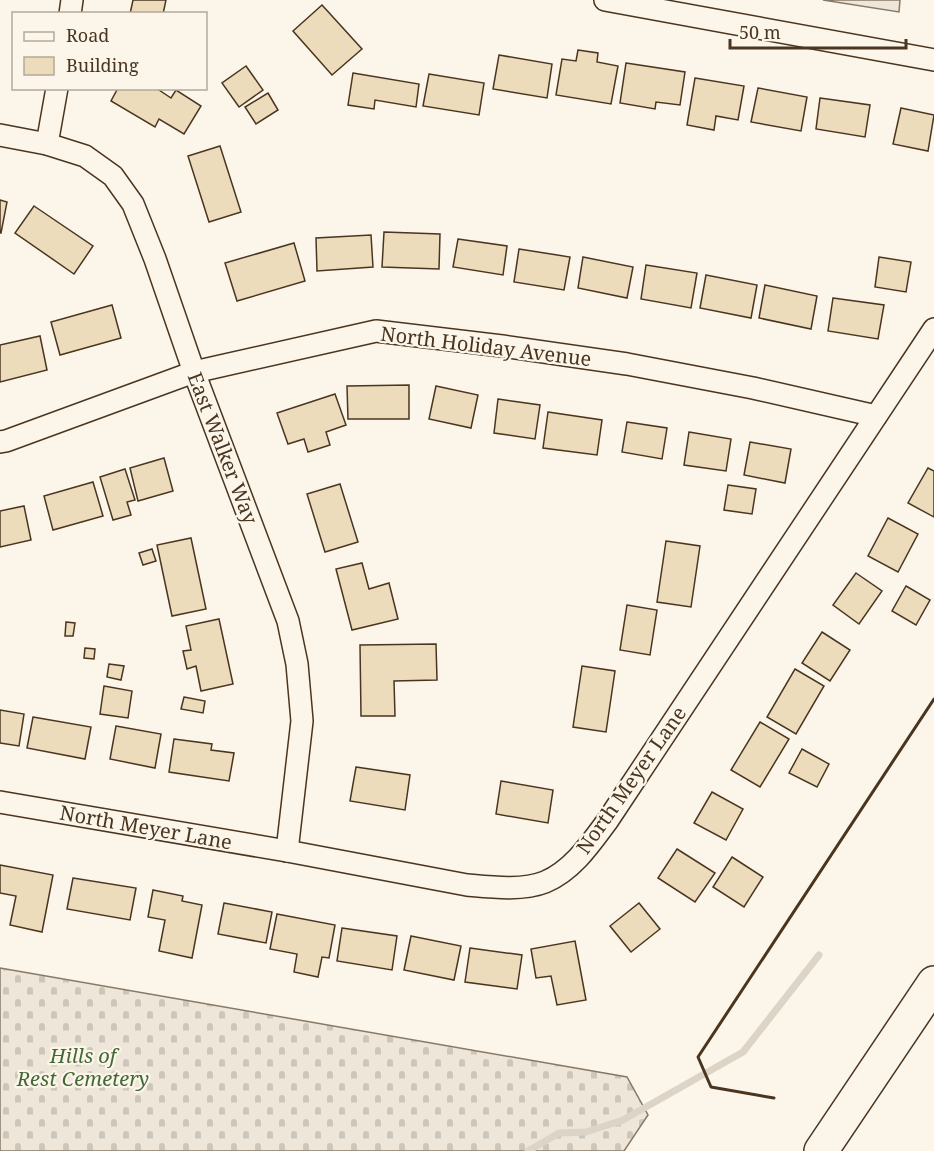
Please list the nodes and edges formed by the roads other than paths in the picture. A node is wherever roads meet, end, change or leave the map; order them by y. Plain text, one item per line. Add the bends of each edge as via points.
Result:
1 (605, 0) edge
2 (934, 60) edge
3 (57, 90) edge
4 (0, 135) edge
5 (47, 144) junction
6 (934, 329) edge
7 (194, 372) junction
8 (876, 416) junction
9 (0, 442) edge
10 (0, 802) edge
11 (287, 851) junction
12 (934, 983) edge
13 (821, 1151) edge

1 - 2 street
3 - 5 street
4 - 5 street, East Walker Way
5 - 7 street, East Walker Way via 85,156 113,176 133,204
6 - 8 street, North Meyer Lane
7 - 8 street, North Holiday Avenue via 376,331 627,364
7 - 9 street, North Holiday Avenue
7 - 11 street, East Walker Way via 288,621 297,664 302,721
8 - 11 street, North Meyer Lane via 608,820 564,870 545,882 524,886 467,885
10 - 11 street, North Meyer Lane
12 - 13 main road

